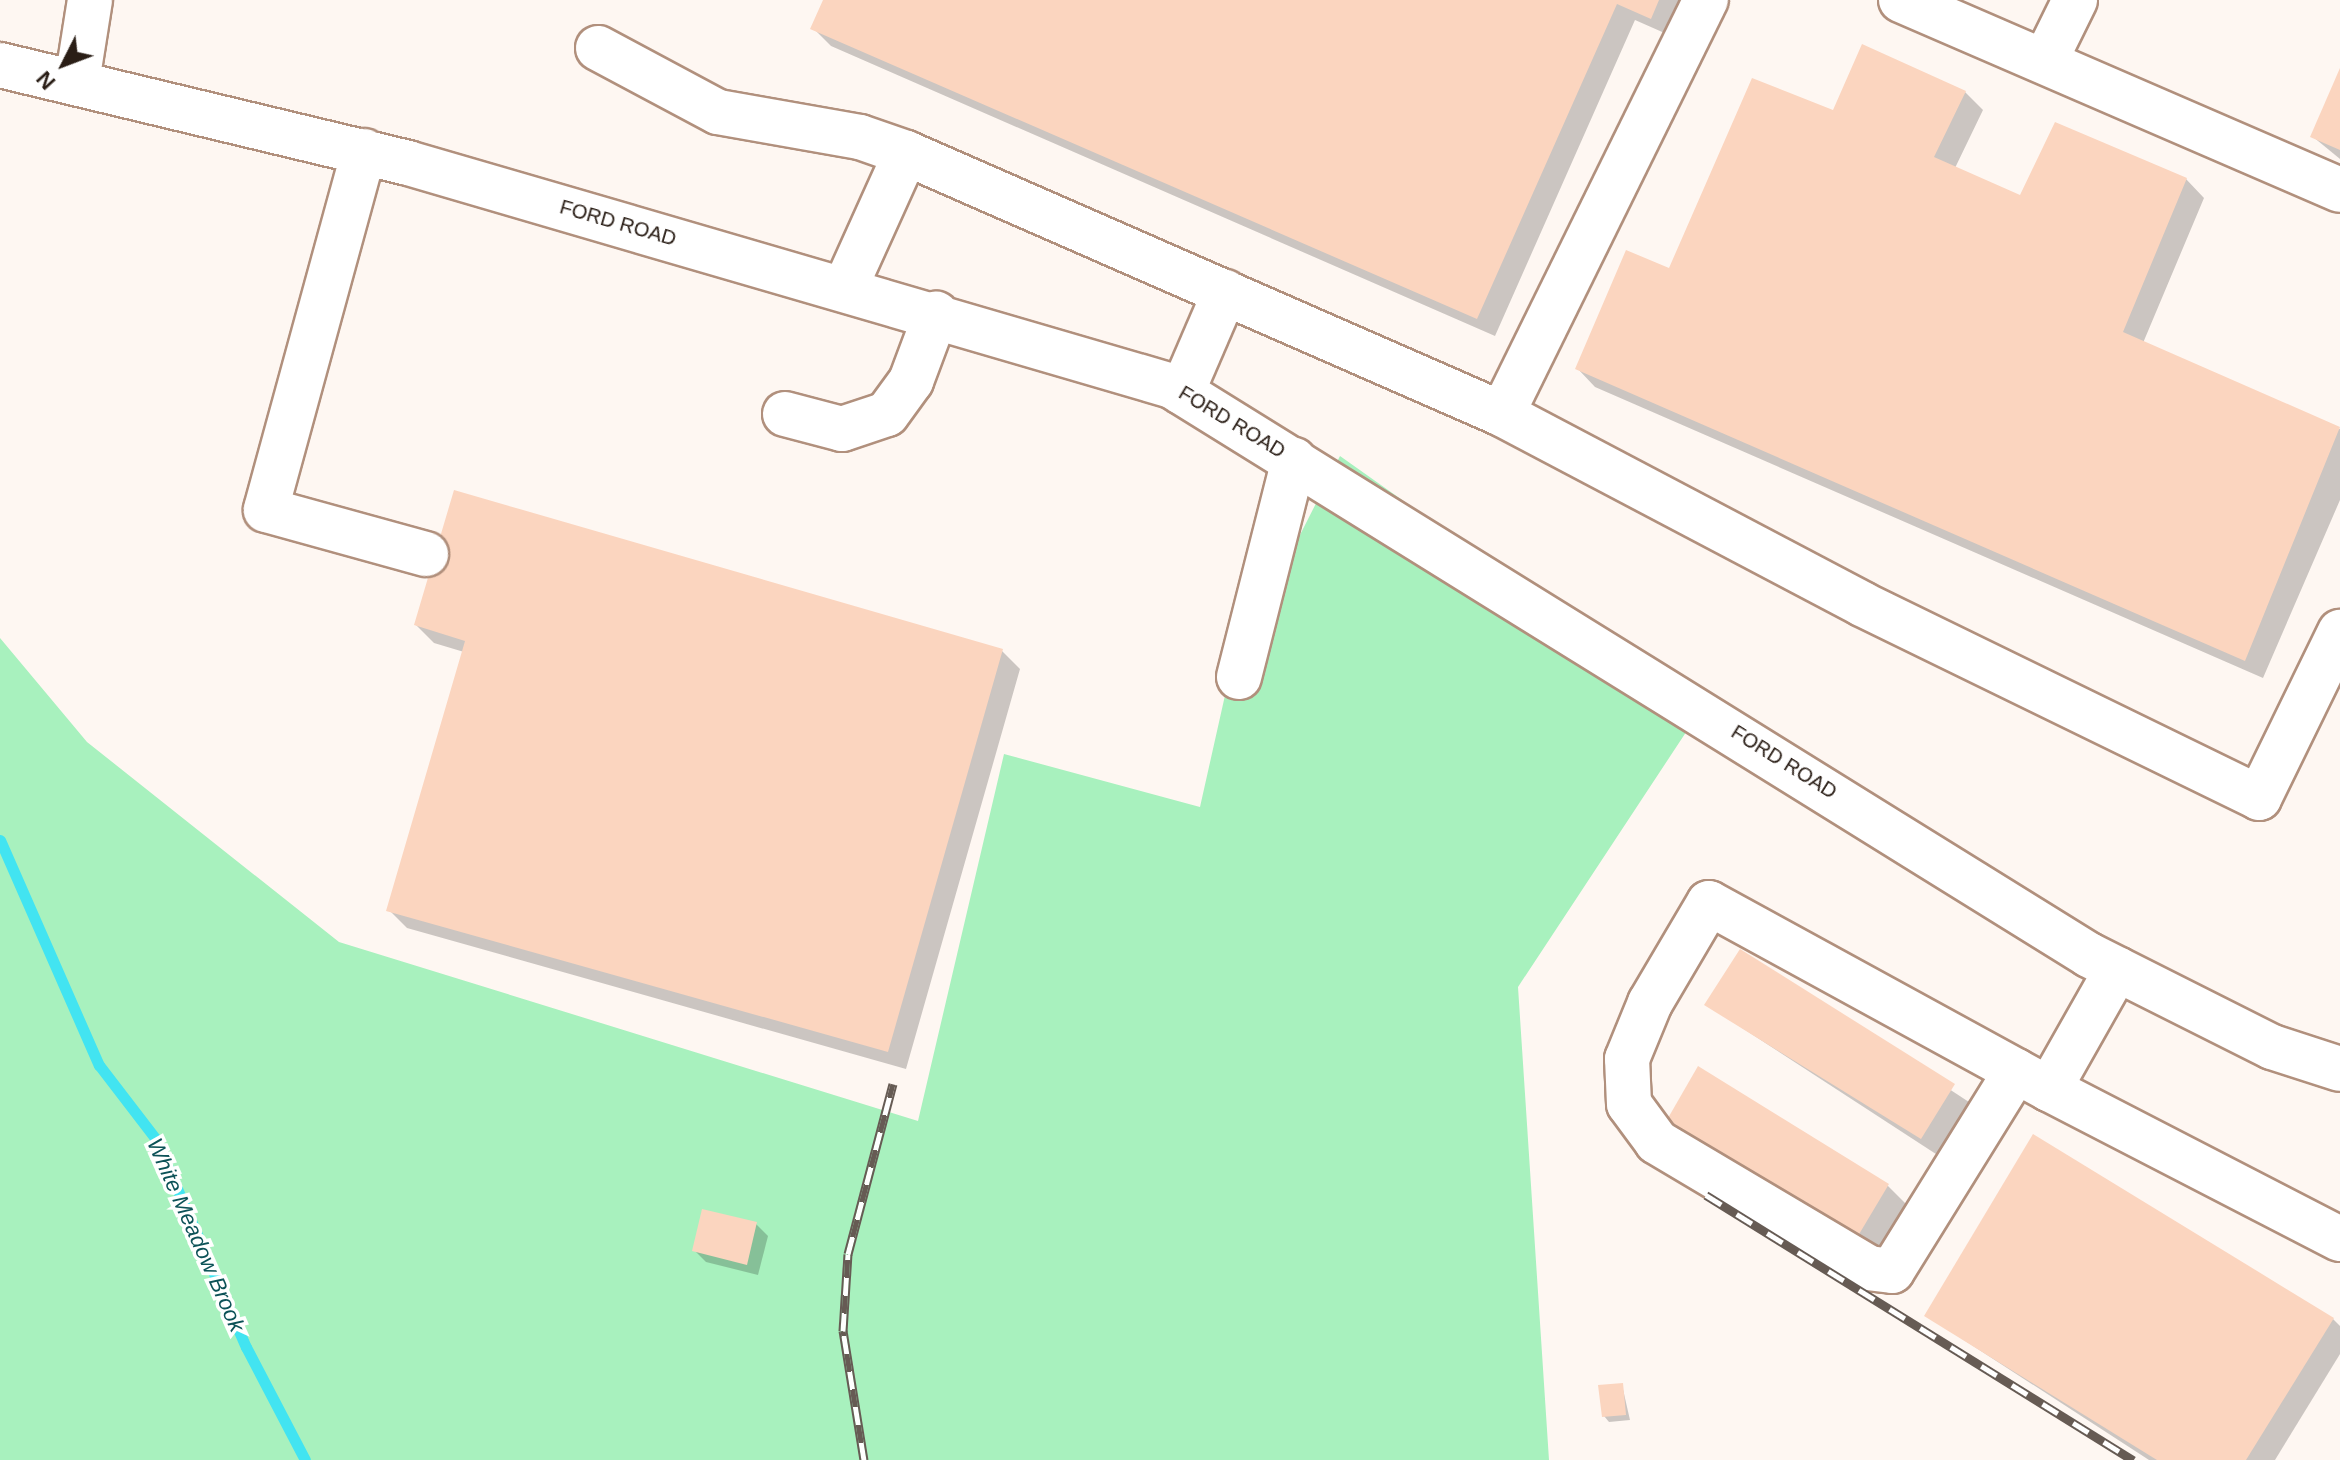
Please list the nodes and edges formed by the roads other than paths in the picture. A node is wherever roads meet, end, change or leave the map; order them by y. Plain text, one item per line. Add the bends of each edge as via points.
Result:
1 (90, 0) edge
2 (1706, 0) edge
3 (1901, 0) edge
4 (2075, 0) edge
5 (1955, 10) edge
6 (598, 48) dead end
7 (2045, 61) junction
8 (0, 65) edge
9 (77, 82) junction
10 (364, 151) junction
11 (906, 153) junction
12 (2340, 190) edge
13 (845, 288) junction
14 (1225, 292) junction
15 (936, 314) junction
16 (1182, 392) junction
17 (785, 414) dead end
18 (1502, 414) junction
19 (1294, 460) junction
20 (426, 554) dead end
21 (2340, 632) edge
22 (1239, 677) dead end
23 (2117, 969) junction
24 (2340, 1069) edge
25 (2033, 1080) junction
26 (2340, 1239) edge

1 - 9 street
2 - 18 street
3 - 5 street
4 - 7 street
5 - 7 street
6 - 11 street via 681,97 718,112 860,137
7 - 12 street
8 - 9 street, FORD ROAD
9 - 10 street, FORD ROAD
10 - 13 street, FORD ROAD
10 - 20 street via 266,510
11 - 13 street
11 - 14 street
13 - 15 street, FORD ROAD
14 - 16 street
14 - 18 street
15 - 16 street, FORD ROAD
15 - 17 street via 911,381 887,414 842,429
16 - 19 street, FORD ROAD
18 - 21 street via 1862,604 2259,798
19 - 22 street
19 - 23 street, FORD ROAD
23 - 24 street, FORD ROAD via 2272,1047
23 - 25 street
25 - 25 street via 1709,903 1650,1003 1627,1059 1629,1104 1657,1142 1869,1268 1892,1271
25 - 26 street

